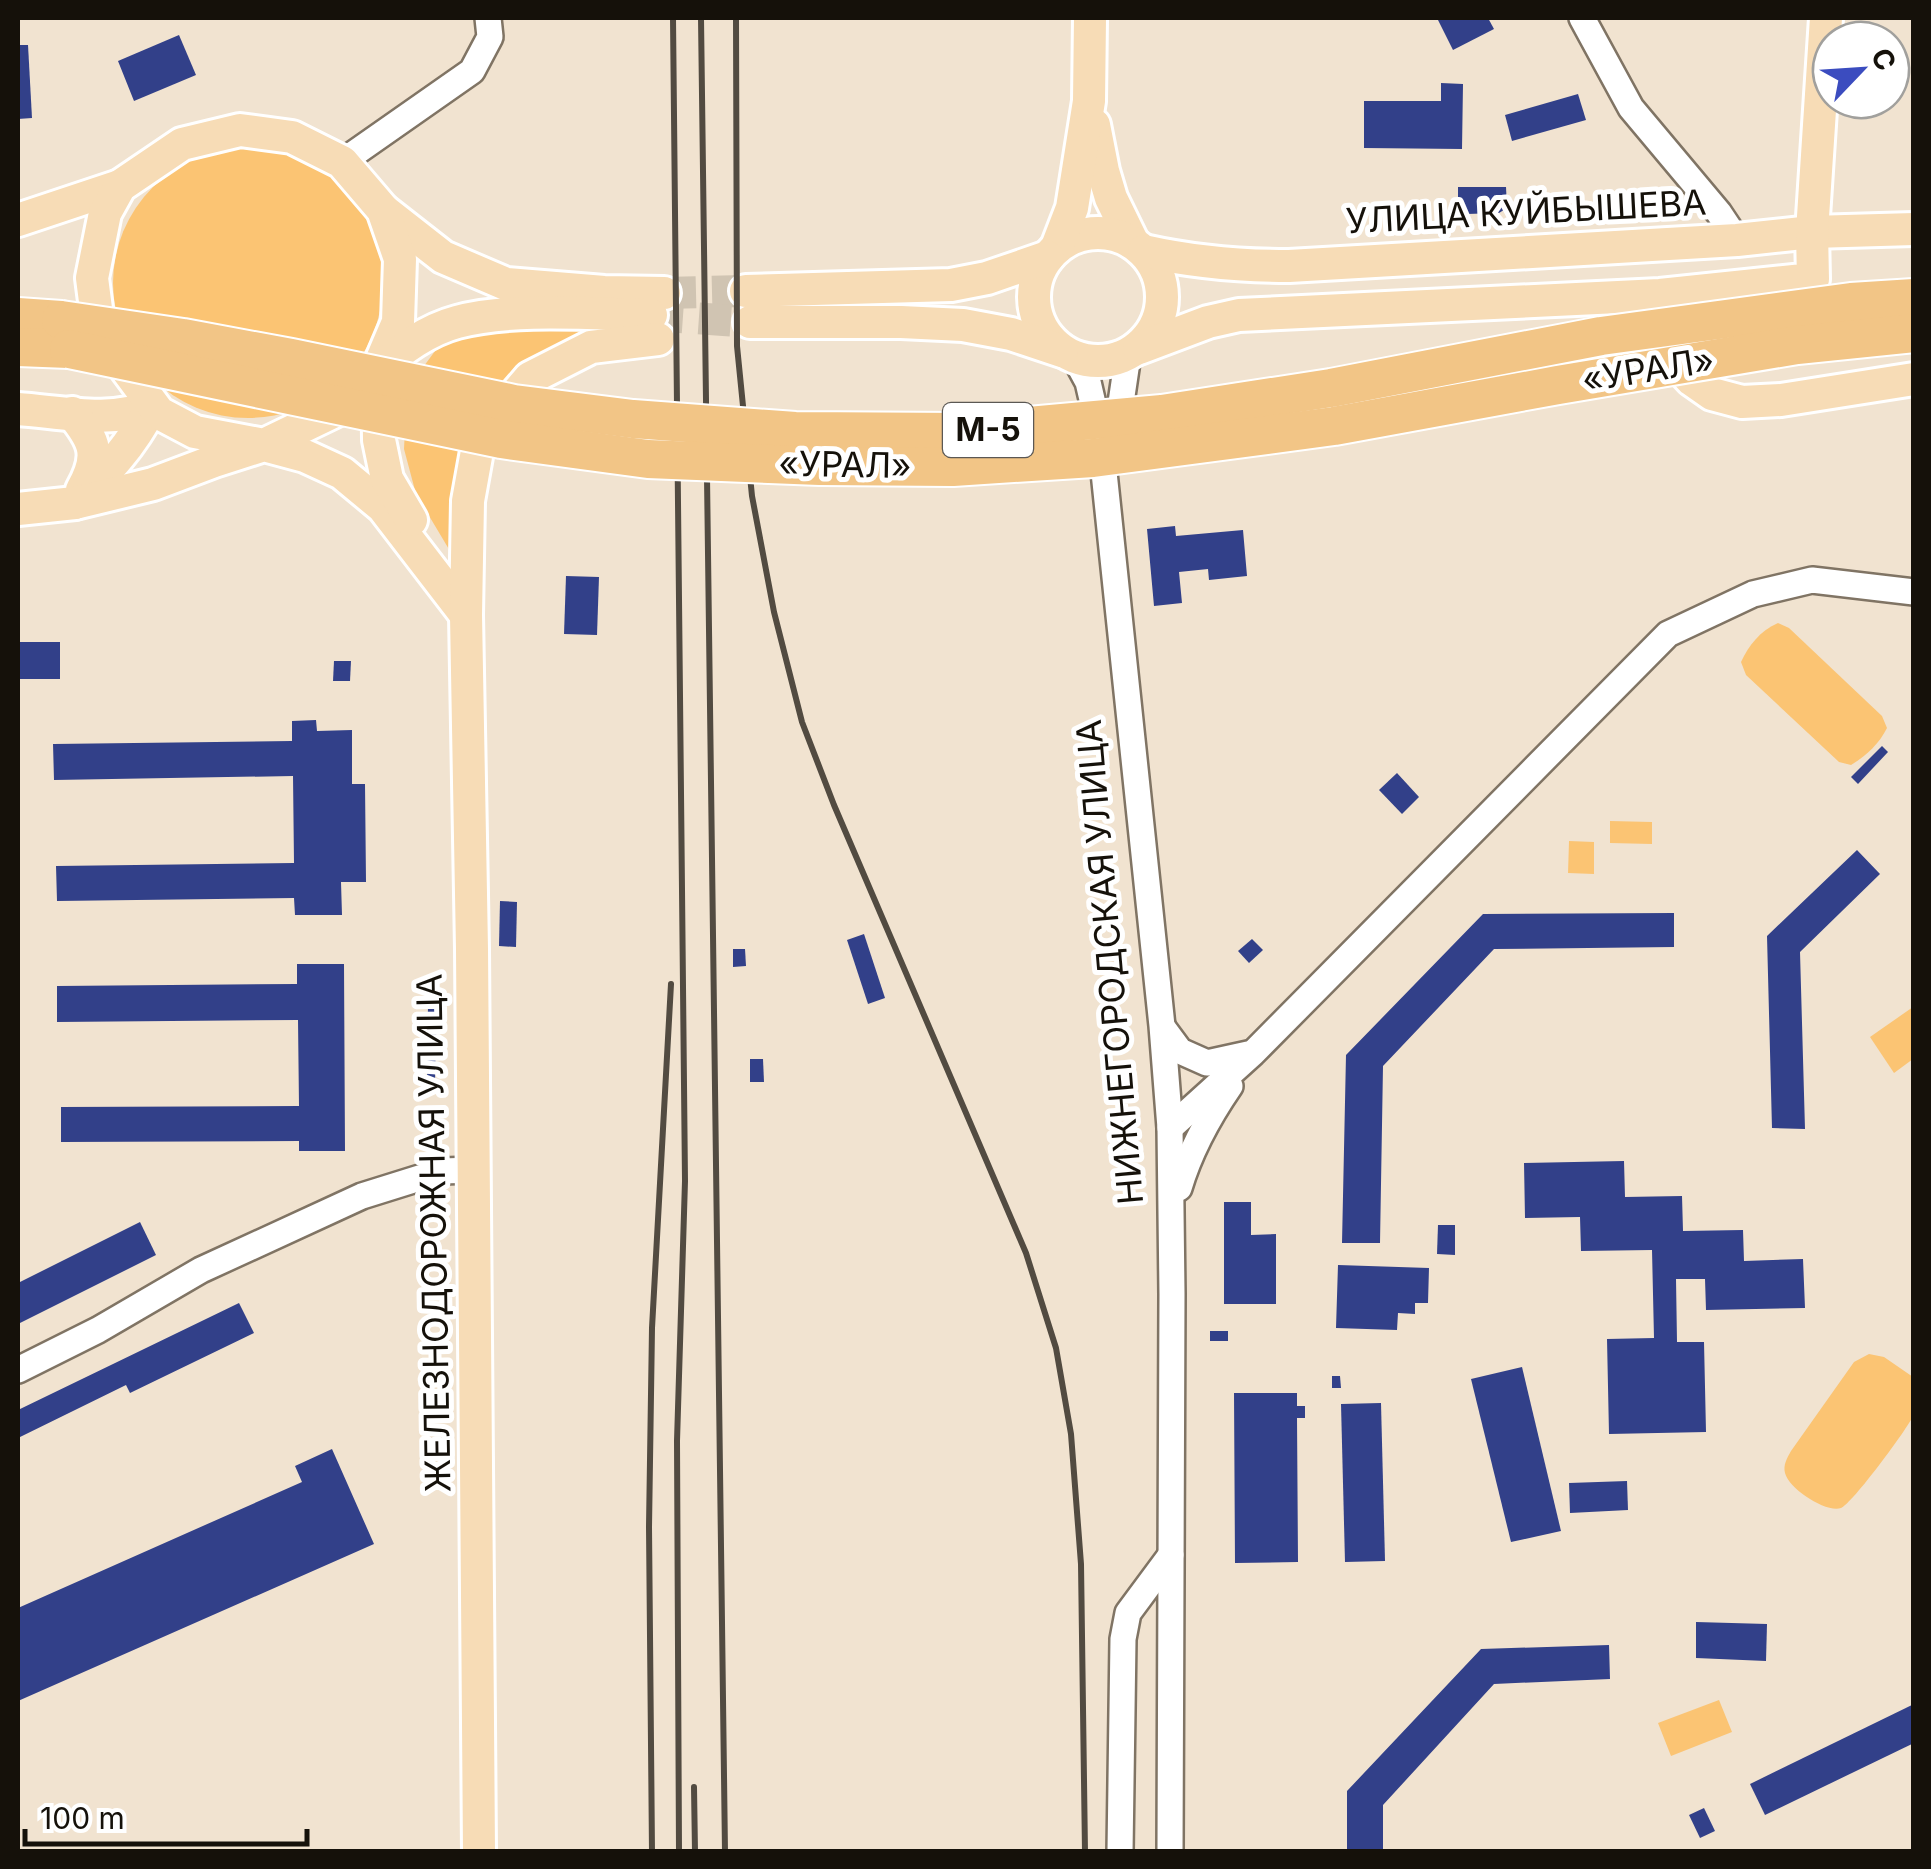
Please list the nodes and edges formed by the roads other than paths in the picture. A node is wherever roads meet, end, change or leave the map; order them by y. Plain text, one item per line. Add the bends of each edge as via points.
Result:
1 (488, 18) edge
2 (1090, 18) edge
3 (1582, 18) edge
4 (1826, 18) edge
5 (1089, 101) junction
6 (342, 162) junction
7 (120, 186) junction
8 (383, 210) junction
9 (18, 220) edge
10 (1914, 229) edge
11 (1812, 232) junction
12 (1737, 240) junction
13 (1138, 247) junction
14 (1052, 252) junction
15 (1596, 298) junction
16 (1914, 298) edge
17 (657, 316) junction
18 (18, 317) edge
19 (1914, 333) edge
20 (18, 347) edge
21 (1133, 351) junction
22 (1069, 355) junction
23 (378, 369) junction
24 (1914, 379) edge
25 (152, 406) junction
26 (18, 409) edge
27 (72, 413) junction
28 (264, 445) junction
29 (75, 503) junction
30 (18, 509) edge
31 (1109, 530) junction
32 (1914, 592) edge
33 (466, 614) junction
34 (1162, 1026) junction
35 (1253, 1052) junction
36 (1170, 1128) junction
37 (474, 1170) junction
38 (1172, 1212) junction
39 (18, 1370) edge
40 (1171, 1555) junction
41 (479, 1852) edge
42 (1120, 1852) edge
43 (1170, 1852) edge

1 - 6 street via 490,37 472,70
2 - 5 main road
3 - 12 street via 1631,108
4 - 11 main road
5 - 13 main road via 1111,198
5 - 14 main road via 1072,208
6 - 7 main road via 292,136 240,130 182,144
6 - 8 main road
7 - 9 main road
7 - 25 main road via 106,213 92,278 100,332
8 - 17 main road via 443,257 506,284 604,292
8 - 23 main road via 400,259 398,322
10 - 11 main road, УЛИЦА КУЙБЫШЕВА
11 - 12 main road, УЛИЦА КУЙБЫШЕВА
11 - 15 main road via 1813,279
12 - 13 main road, УЛИЦА КУЙБЫШЕВА via 1289,266 1188,261
13 - 14 main road via 1094,232
13 - 21 main road via 1158,274 1162,300 1156,326
14 - 22 main road via 1036,280 1034,307 1044,332
14 - 22 main road via 988,278 747,314 804,322 963,325
15 - 21 main road via 1239,315
15 - 24 main road via 1639,321 1692,380 1742,402
16 - 18 highway, «УРАЛ» / М-5, bridge via 1601,336 1162,414 960,432 795,432 633,420 514,404 183,338
17 - 23 main road via 550,314 454,322 407,344
17 - 33 main road, ЖЕЛЕЗНОДОРОЖНАЯ УЛИЦА via 530,378 498,415 477,451 468,500
19 - 20 highway, «УРАЛ» / М-5, bridge via 1796,345 1334,426 1093,458 953,467 648,459 501,438 69,349
21 - 22 main road via 1102,362
21 - 31 street via 1118,417
22 - 31 street, НИЖНЕГОРОДСКАЯ УЛИЦА via 1088,382 1100,434
23 - 28 main road via 346,405
23 - 33 main road via 387,479
25 - 27 main road via 116,416
25 - 28 main road via 195,432
25 - 29 main road via 136,436
26 - 27 main road
27 - 29 main road via 89,433 94,456
28 - 29 main road via 154,484
28 - 33 main road via 342,473 382,507
29 - 30 main road
31 - 34 street, НИЖНЕГОРОДСКАЯ УЛИЦА
32 - 35 street via 1812,580 1753,594 1668,634
33 - 37 main road, ЖЕЛЕЗНОДОРОЖНАЯ УЛИЦА
34 - 35 street via 1180,1051 1207,1063
34 - 36 street, НИЖНЕГОРОДСКАЯ УЛИЦА
35 - 36 street
35 - 38 street via 1188,1158
36 - 38 street, НИЖНЕГОРОДСКАЯ УЛИЦА
37 - 39 street via 442,1171 362,1196 201,1270
37 - 41 main road, ЖЕЛЕЗНОДОРОЖНАЯ УЛИЦА
38 - 40 street, НИЖНЕГОРОДСКАЯ УЛИЦА
40 - 42 street via 1128,1613 1123,1640
40 - 43 street, НИЖНЕГОРОДСКАЯ УЛИЦА

